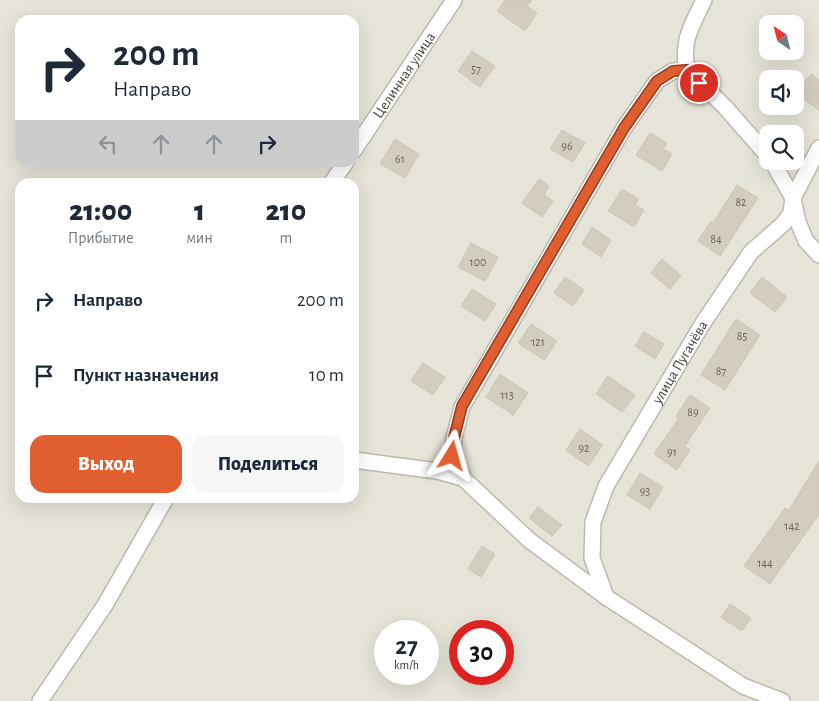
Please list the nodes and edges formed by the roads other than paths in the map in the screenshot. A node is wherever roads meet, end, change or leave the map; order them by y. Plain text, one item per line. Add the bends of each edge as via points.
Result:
1 (454, 0) edge
2 (704, 0) edge
3 (687, 70) junction
4 (359, 142) edge
5 (759, 146) edge
6 (819, 148) edge
7 (342, 167) edge
8 (777, 170) edge
9 (335, 178) edge
10 (792, 198) junction
11 (772, 233) junction
12 (806, 241) junction
13 (819, 255) edge
14 (359, 461) edge
15 (463, 478) junction
16 (163, 503) edge
17 (606, 597) junction
18 (40, 701) edge
19 (782, 701) edge

1 - 4 street, Целинная улица
2 - 3 street via 683,54
3 - 5 street
3 - 15 street via 673,71 657,81 624,128 462,406 452,456
6 - 10 street, улица Пугачёва
7 - 9 street
8 - 10 street
10 - 11 street, улица Пугачёва via 791,213
10 - 12 street
11 - 12 street via 791,234
11 - 17 street, улица Пугачёва via 751,252 703,323 606,486 593,522 592,558
12 - 13 street
14 - 15 street via 437,471
15 - 17 street via 529,540
16 - 18 street via 105,605
17 - 19 street via 743,686

